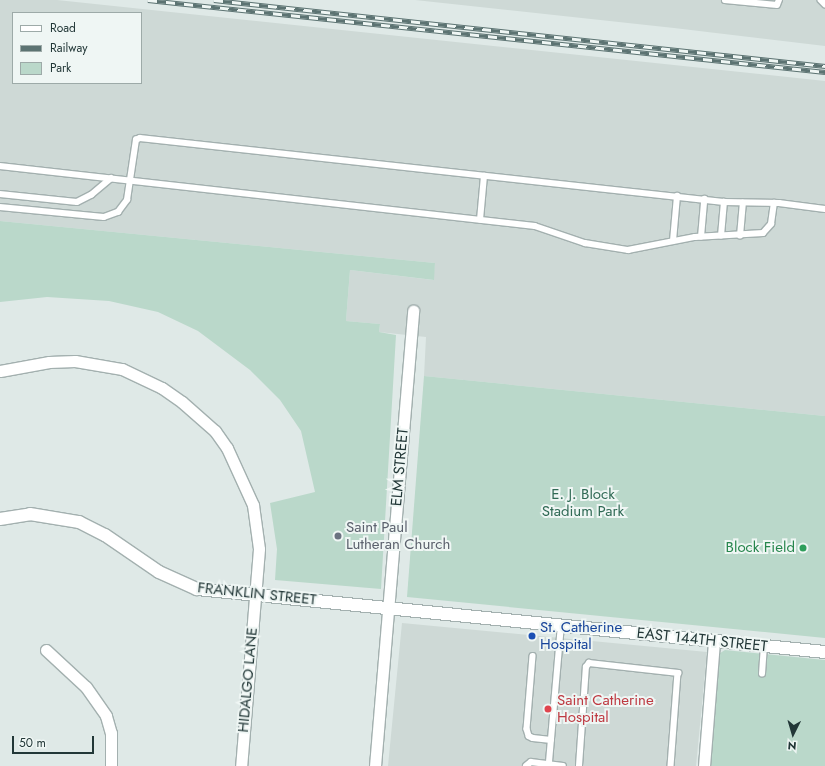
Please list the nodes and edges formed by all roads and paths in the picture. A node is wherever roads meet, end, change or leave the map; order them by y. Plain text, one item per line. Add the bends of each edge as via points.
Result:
1 (725, 0) edge
2 (779, 0) edge
3 (821, 0) edge
4 (825, 4) edge
5 (0, 166) edge
6 (484, 176) junction
7 (110, 178) junction
8 (130, 181) junction
9 (0, 194) edge
10 (677, 196) junction
11 (704, 199) junction
12 (724, 202) junction
13 (743, 203) junction
14 (774, 203) junction
15 (0, 207) edge
16 (825, 209) edge
17 (480, 220) junction
18 (721, 236) junction
19 (740, 236) junction
20 (701, 237) junction
21 (674, 241) junction
22 (413, 311) dead end
23 (0, 371) edge
24 (0, 519) edge
25 (255, 594) junction
26 (388, 608) junction
27 (561, 625) junction
28 (714, 641) junction
29 (764, 646) junction
30 (46, 650) dead end
31 (825, 652) edge
32 (533, 656) dead end
33 (762, 674) dead end
34 (551, 740) junction
35 (549, 762) junction
36 (111, 766) edge
37 (241, 766) edge
38 (375, 766) edge
39 (526, 766) edge
40 (563, 766) edge
41 (579, 766) edge
42 (671, 766) edge
43 (704, 766) edge

1 - 2 lane via 777,5
3 - 4 lane
5 - 7 lane
6 - 8 lane via 140,138 136,140
6 - 10 lane
6 - 17 lane
7 - 8 lane
7 - 9 lane via 91,195 77,202
8 - 15 lane via 127,200 118,212 104,217
8 - 17 lane
10 - 11 lane
10 - 21 lane
11 - 12 lane
11 - 20 lane
12 - 13 lane
12 - 18 lane
13 - 14 lane
13 - 19 lane
14 - 16 lane
14 - 19 lane via 771,224 762,234
17 - 21 lane via 535,226 585,243 628,250
18 - 19 lane
18 - 20 lane
20 - 21 lane
22 - 26 street, ELM STREET
23 - 25 street, HIDALGO LANE via 49,362 98,364 143,378 162,388 198,414 227,448 253,505 259,549
24 - 25 street, FRANKLIN STREET via 30,514 79,522 176,581 197,589
25 - 26 street, FRANKLIN STREET
25 - 37 street, HIDALGO LANE
26 - 27 street, EAST 144TH STREET
26 - 38 street, ELM STREET
27 - 28 street, EAST 144TH STREET
27 - 34 lane
28 - 29 street, EAST 144TH STREET
28 - 43 street
29 - 31 street, EAST 144TH STREET
29 - 33 lane
30 - 36 street via 86,687 101,707 111,733
32 - 34 lane via 527,729 529,736 533,738
34 - 35 lane
35 - 39 lane via 530,762
35 - 40 lane
41 - 42 lane via 586,667 589,663 678,673

